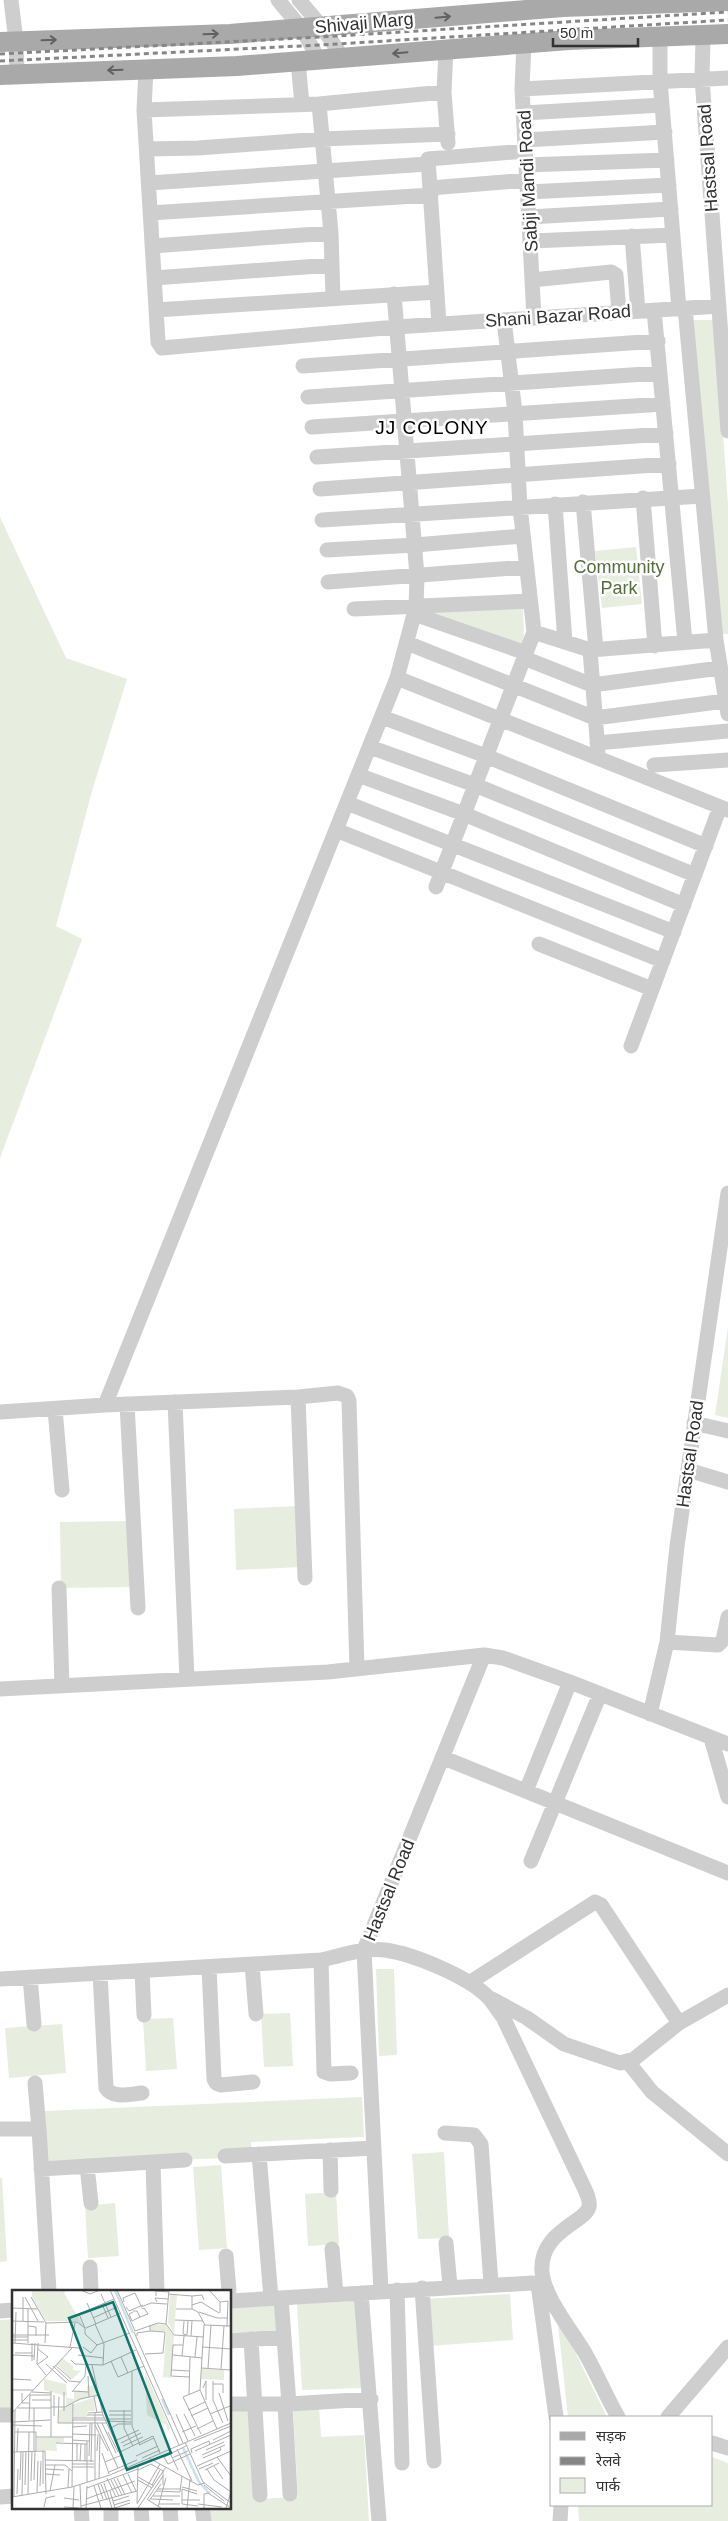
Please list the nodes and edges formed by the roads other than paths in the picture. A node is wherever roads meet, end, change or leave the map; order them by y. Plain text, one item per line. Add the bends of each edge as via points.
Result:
1 (10, 0) edge
2 (278, 0) edge
3 (299, 0) edge
4 (728, 1) edge
5 (545, 4) edge
6 (482, 7) edge
7 (312, 28) junction
8 (728, 34) edge
9 (703, 36) junction
10 (660, 37) junction
11 (8, 42) edge
12 (524, 43) junction
13 (446, 50) junction
14 (343, 58) junction
15 (319, 60) junction
16 (298, 61) junction
17 (146, 69) junction
18 (8, 75) edge
19 (702, 78) junction
20 (728, 78) edge
21 (660, 81) junction
22 (522, 89) junction
23 (444, 92) junction
24 (302, 104) junction
25 (319, 104) junction
26 (662, 105) junction
27 (144, 110) junction
28 (524, 113) junction
29 (666, 132) junction
30 (448, 134) junction
31 (322, 139) junction
32 (147, 149) junction
33 (449, 157) junction
34 (667, 160) junction
35 (428, 164) junction
36 (526, 166) junction
37 (326, 172) junction
38 (149, 183) junction
39 (669, 185) junction
40 (430, 192) junction
41 (328, 202) junction
42 (671, 209) junction
43 (150, 213) junction
44 (529, 216) junction
45 (331, 233) junction
46 (673, 235) junction
47 (632, 236) junction
48 (532, 241) junction
49 (152, 246) junction
50 (722, 251) edge
51 (332, 265) junction
52 (154, 278) junction
53 (532, 280) junction
54 (723, 281) edge
55 (437, 292) junction
56 (394, 294) junction
57 (333, 298) junction
58 (682, 308) junction
59 (156, 310) junction
60 (654, 310) junction
61 (638, 311) junction
62 (722, 311) edge
63 (619, 312) junction
64 (534, 318) junction
65 (504, 320) junction
66 (439, 324) junction
67 (396, 327) junction
68 (658, 341) junction
69 (508, 352) junction
70 (399, 359) junction
71 (303, 366) dead end
72 (660, 373) junction
73 (511, 382) junction
74 (401, 389) junction
75 (308, 397) dead end
76 (663, 404) junction
77 (514, 412) junction
78 (404, 421) junction
79 (312, 427) dead end
80 (728, 431) edge
81 (666, 434) junction
82 (517, 444) junction
83 (406, 451) junction
84 (317, 457) dead end
85 (669, 464) junction
86 (520, 474) junction
87 (409, 482) junction
88 (320, 489) dead end
89 (672, 496) junction
90 (702, 496) junction
91 (643, 498) junction
92 (583, 502) junction
93 (555, 504) junction
94 (520, 507) junction
95 (412, 514) junction
96 (322, 520) dead end
97 (523, 536) junction
98 (415, 545) junction
99 (327, 550) dead end
100 (526, 567) junction
101 (417, 576) junction
102 (328, 582) dead end
103 (530, 601) junction
104 (354, 609) dead end
105 (415, 610) junction
106 (534, 632) junction
107 (716, 640) junction
108 (565, 642) junction
109 (684, 642) junction
110 (407, 643) junction
111 (655, 646) junction
112 (593, 650) junction
113 (525, 655) junction
114 (720, 668) junction
115 (397, 678) junction
116 (592, 685) junction
117 (513, 686) junction
118 (727, 707) edge
119 (382, 717) junction
120 (501, 718) junction
121 (595, 718) junction
122 (728, 731) edge
123 (370, 747) junction
124 (598, 750) junction
125 (486, 756) junction
126 (728, 760) edge
127 (654, 765) dead end
128 (358, 775) junction
129 (475, 785) junction
130 (347, 803) junction
131 (724, 809) edge
132 (464, 814) junction
133 (336, 830) junction
134 (452, 844) junction
135 (706, 846) junction
136 (442, 872) junction
137 (695, 875) junction
138 (436, 887) dead end
139 (684, 905) junction
140 (674, 932) junction
141 (539, 944) dead end
142 (663, 962) junction
143 (652, 989) junction
144 (631, 1046) dead end
145 (728, 1193) edge
146 (724, 1242) edge
147 (298, 1397) junction
148 (175, 1402) junction
149 (127, 1404) junction
150 (105, 1405) junction
151 (55, 1409) junction
152 (0, 1412) edge
153 (694, 1423) junction
154 (728, 1431) edge
155 (688, 1470) junction
156 (728, 1482) edge
157 (62, 1490) dead end
158 (305, 1578) dead end
159 (59, 1588) dead end
160 (138, 1608) dead end
161 (728, 1617) edge
162 (667, 1642) junction
163 (484, 1655) junction
164 (357, 1669) junction
165 (187, 1679) junction
166 (570, 1682) junction
167 (62, 1686) junction
168 (0, 1689) edge
169 (600, 1694) junction
170 (650, 1714) junction
171 (711, 1738) junction
172 (728, 1744) edge
173 (444, 1758) junction
174 (526, 1792) junction
175 (728, 1798) edge
176 (554, 1802) junction
177 (531, 1861) dead end
178 (728, 1873) edge
179 (364, 1950) junction
180 (321, 1960) junction
181 (252, 1964) junction
182 (209, 1967) junction
183 (142, 1970) junction
184 (100, 1973) junction
185 (30, 1977) junction
186 (0, 1979) edge
187 (469, 1983) junction
188 (728, 1995) edge
189 (488, 1997) junction
190 (256, 2014) dead end
191 (144, 2016) dead end
192 (678, 2023) junction
193 (34, 2024) dead end
194 (628, 2062) junction
195 (351, 2073) dead end
196 (253, 2082) dead end
197 (35, 2083) dead end
198 (142, 2093) dead end
199 (0, 2129) edge
200 (39, 2129) junction
201 (445, 2133) dead end
202 (374, 2148) junction
203 (330, 2150) junction
204 (259, 2154) junction
205 (728, 2154) edge
206 (225, 2156) dead end
207 (185, 2160) dead end
208 (153, 2162) junction
209 (87, 2166) junction
210 (41, 2169) junction
211 (331, 2190) dead end
212 (90, 2203) dead end
213 (446, 2243) dead end
214 (332, 2249) dead end
215 (226, 2256) dead end
216 (90, 2267) dead end
217 (491, 2284) junction
218 (450, 2286) junction
219 (542, 2287) junction
220 (422, 2288) junction
221 (49, 2290) edge
222 (91, 2290) edge
223 (157, 2290) edge
224 (229, 2290) edge
225 (389, 2291) junction
226 (361, 2293) junction
227 (336, 2294) junction
228 (276, 2298) junction
229 (231, 2301) edge
230 (284, 2337) junction
231 (251, 2339) junction
232 (231, 2341) edge
233 (728, 2347) edge
234 (371, 2399) junction
235 (231, 2404) edge
236 (255, 2404) junction
237 (287, 2404) junction
238 (556, 2416) edge
239 (617, 2416) edge
240 (669, 2416) edge
241 (713, 2443) edge
242 (728, 2448) edge
243 (434, 2461) dead end
244 (402, 2463) dead end
245 (290, 2494) dead end
246 (260, 2495) dead end
247 (561, 2506) edge
248 (81, 2508) edge
249 (111, 2508) edge
250 (141, 2508) edge
251 (170, 2508) edge
252 (202, 2508) edge
253 (82, 2521) edge
254 (111, 2521) edge
255 (142, 2521) edge
256 (171, 2521) edge
257 (204, 2521) edge
258 (379, 2521) edge
259 (560, 2521) edge

1 - 11 street
2 - 7 street
3 - 7 street
4 - 5 main road, Shivaji Marg
5 - 6 main road, Shivaji Marg
7 -> 6 main road, Shivaji Marg
11 -> 7 main road, Shivaji Marg
7 - 14 street
7 - 15 street
8 - 9 main road, Shivaji Marg
9 - 10 main road, Shivaji Marg
9 - 19 street, Hastsal Road
10 - 12 main road, Shivaji Marg
10 - 21 street
11 - 18 street
12 - 13 main road, Shivaji Marg
12 - 22 street, Sabji Mandi Road
13 -> 14 main road, Shivaji Marg
13 - 23 street
14 - 15 main road, Shivaji Marg
15 - 16 main road, Shivaji Marg
16 - 17 main road, Shivaji Marg
16 - 24 street
17 -> 18 main road, Shivaji Marg
17 - 27 street
19 - 20 street
19 - 21 street
19 - 50 street, Hastsal Road
21 - 22 street
21 - 26 street
22 - 28 street, Sabji Mandi Road
23 - 25 street
23 - 30 street
24 - 25 street
24 - 27 street
25 - 31 street
26 - 28 street
26 - 29 street
27 - 32 street
28 - 36 street, Sabji Mandi Road
29 - 34 street
29 - 36 street
30 - 31 street
30 - 33 street
31 - 32 street
31 - 37 street
32 - 38 street
33 - 35 street via 430,158
33 - 36 street
34 - 36 street
34 - 39 street
35 - 37 street
35 - 40 street
36 - 39 street
36 - 40 street
36 - 44 street, Sabji Mandi Road
37 - 38 street
37 - 41 street
38 - 43 street
39 - 42 street
40 - 41 street
40 - 55 street
41 - 43 street
41 - 45 street
42 - 44 street
42 - 46 street
43 - 49 street
44 - 48 street, Sabji Mandi Road
45 - 49 street
45 - 51 street
46 - 47 street
46 - 58 street
47 - 48 street
47 - 61 street
48 - 53 street, Sabji Mandi Road
49 - 52 street
50 - 54 street, Hastsal Road
51 - 52 street
51 - 57 street
52 - 59 street
53 - 63 street via 611,272 616,275
53 - 64 street, Sabji Mandi Road
54 - 62 street, Hastsal Road
55 - 56 street
55 - 66 street
56 - 57 street
56 - 67 street
57 - 59 street
58 - 60 street, Shani Bazar Road
58 - 62 street, Shani Bazar Road
58 - 90 street
59 - 67 street, Shani Bazar Road via 158,342 165,349
60 - 61 street, Shani Bazar Road
60 - 68 street
61 - 63 street, Shani Bazar Road
62 - 80 street, Hastsal Road
63 - 64 street, Shani Bazar Road
64 - 65 street, Shani Bazar Road
65 - 66 street, Shani Bazar Road
65 - 69 street
66 - 67 street, Shani Bazar Road
67 - 70 street
68 - 69 street
68 - 72 street
69 - 70 street
69 - 73 street
70 - 71 street
70 - 74 street
72 - 73 street
72 - 76 street
73 - 74 street
73 - 77 street
74 - 75 street
74 - 78 street
76 - 77 street
76 - 81 street
77 - 78 street
77 - 82 street
78 - 79 street
78 - 83 street
81 - 82 street
81 - 85 street
82 - 83 street
82 - 86 street
83 - 84 street
83 - 87 street
85 - 86 street
85 - 89 street
86 - 87 street
86 - 94 street
87 - 88 street
87 - 95 street
89 - 90 street
89 - 91 street
89 - 109 street
90 - 107 street
91 - 92 street
91 - 111 street
92 - 93 street
92 - 112 street
93 - 94 street
93 - 108 street
94 - 95 street
94 - 97 street
95 - 96 street
95 - 98 street
97 - 98 street
97 - 100 street
98 - 99 street
98 - 101 street
100 - 101 street
100 - 103 street
101 - 102 street
101 - 105 street
103 - 105 street
103 - 106 street
104 - 105 street
105 - 110 street
105 - 113 street
106 - 108 street
106 - 113 street
107 - 109 street
107 - 114 street
108 - 112 street
109 - 111 street
110 - 115 street
110 - 117 street
111 - 112 street
112 - 116 street
113 - 116 street
113 - 117 street
114 - 116 street
114 - 118 street
115 - 119 street
115 - 120 street
116 - 121 street
117 - 120 street
117 - 121 street
118 - 121 street
119 - 123 street
119 - 125 street
120 - 124 street
120 - 125 street
121 - 124 street
122 - 124 street
123 - 128 street
123 - 129 street
124 - 131 street
125 - 129 street
125 - 135 street
126 - 127 street
128 - 130 street
128 - 132 street
129 - 132 street
129 - 137 street
130 - 133 street
130 - 134 street
131 - 135 street
132 - 134 street
132 - 139 street
133 - 136 street
133 - 150 street
134 - 136 street
134 - 140 street
135 - 137 street
136 - 138 street
136 - 142 street
137 - 139 street
139 - 140 street
140 - 142 street
141 - 143 street
142 - 143 street
143 - 144 street
145 - 146 street, Hastsal Road
146 - 153 street, Hastsal Road
147 - 148 street
147 - 158 street
147 - 164 street via 338,1393 347,1396 349,1401
148 - 149 street
148 - 165 street
149 - 150 street
149 - 160 street
150 - 151 street
151 - 152 street
151 - 157 street
153 - 154 street
153 - 155 street, Hastsal Road
155 - 156 street
155 - 162 street, Hastsal Road
159 - 167 street
161 - 162 street via 723,1640 718,1645
162 - 170 street, Hastsal Road
163 - 164 street
163 - 166 street via 502,1658
163 - 173 street, Hastsal Road
164 - 165 street
165 - 167 street
166 - 169 street
166 - 174 street
167 - 168 street
169 - 170 street
169 - 176 street
170 - 171 street
171 - 172 street
171 - 175 street
173 - 174 street
173 - 179 street, Hastsal Road
174 - 176 street
176 - 177 street
176 - 178 street
179 - 180 street, Hastsal Road
179 - 187 street via 385,1950 427,1962
179 - 202 street
180 - 181 street, Hastsal Road
180 - 195 street via 324,2072
181 - 182 street, Hastsal Road
181 - 190 street
182 - 183 street, Hastsal Road
182 - 196 street via 214,2079 221,2085
183 - 184 street, Hastsal Road
183 - 191 street
184 - 185 street, Hastsal Road
184 - 198 street via 106,2088 115,2095
185 - 186 street, Hastsal Road
185 - 193 street
187 - 189 street
187 - 192 street via 595,1902 601,1905
188 - 192 street
189 - 194 street via 527,2018 564,2044 611,2062
189 - 219 street via 503,2017 589,2202 586,2212 558,2233 548,2249
192 - 194 street
194 - 205 street via 652,2092
197 - 200 street
199 - 200 street
200 - 210 street
201 - 217 street via 474,2135 481,2144
202 - 203 street
202 - 225 street
203 - 204 street
203 - 211 street
204 - 206 street
204 - 228 street
207 - 208 street
208 - 209 street
208 - 223 street
209 - 210 street
209 - 212 street
210 - 221 street
213 - 218 street
214 - 227 street
215 - 224 street
216 - 222 street
217 - 218 street
217 - 219 street
218 - 220 street
219 - 238 street
219 - 239 street via 586,2355
220 - 225 street
220 - 243 street
225 - 226 street
225 - 244 street
226 - 227 street
226 - 234 street
227 - 228 street
228 - 229 street
228 - 230 street
230 - 231 street
230 - 237 street
231 - 232 street
231 - 236 street
233 - 240 street
234 - 237 street
234 - 258 street
235 - 236 street
236 - 237 street
236 - 246 street
237 - 245 street
241 - 242 street
247 - 259 street
248 - 253 street
249 - 254 street
250 - 255 street
251 - 256 street
252 - 257 street

